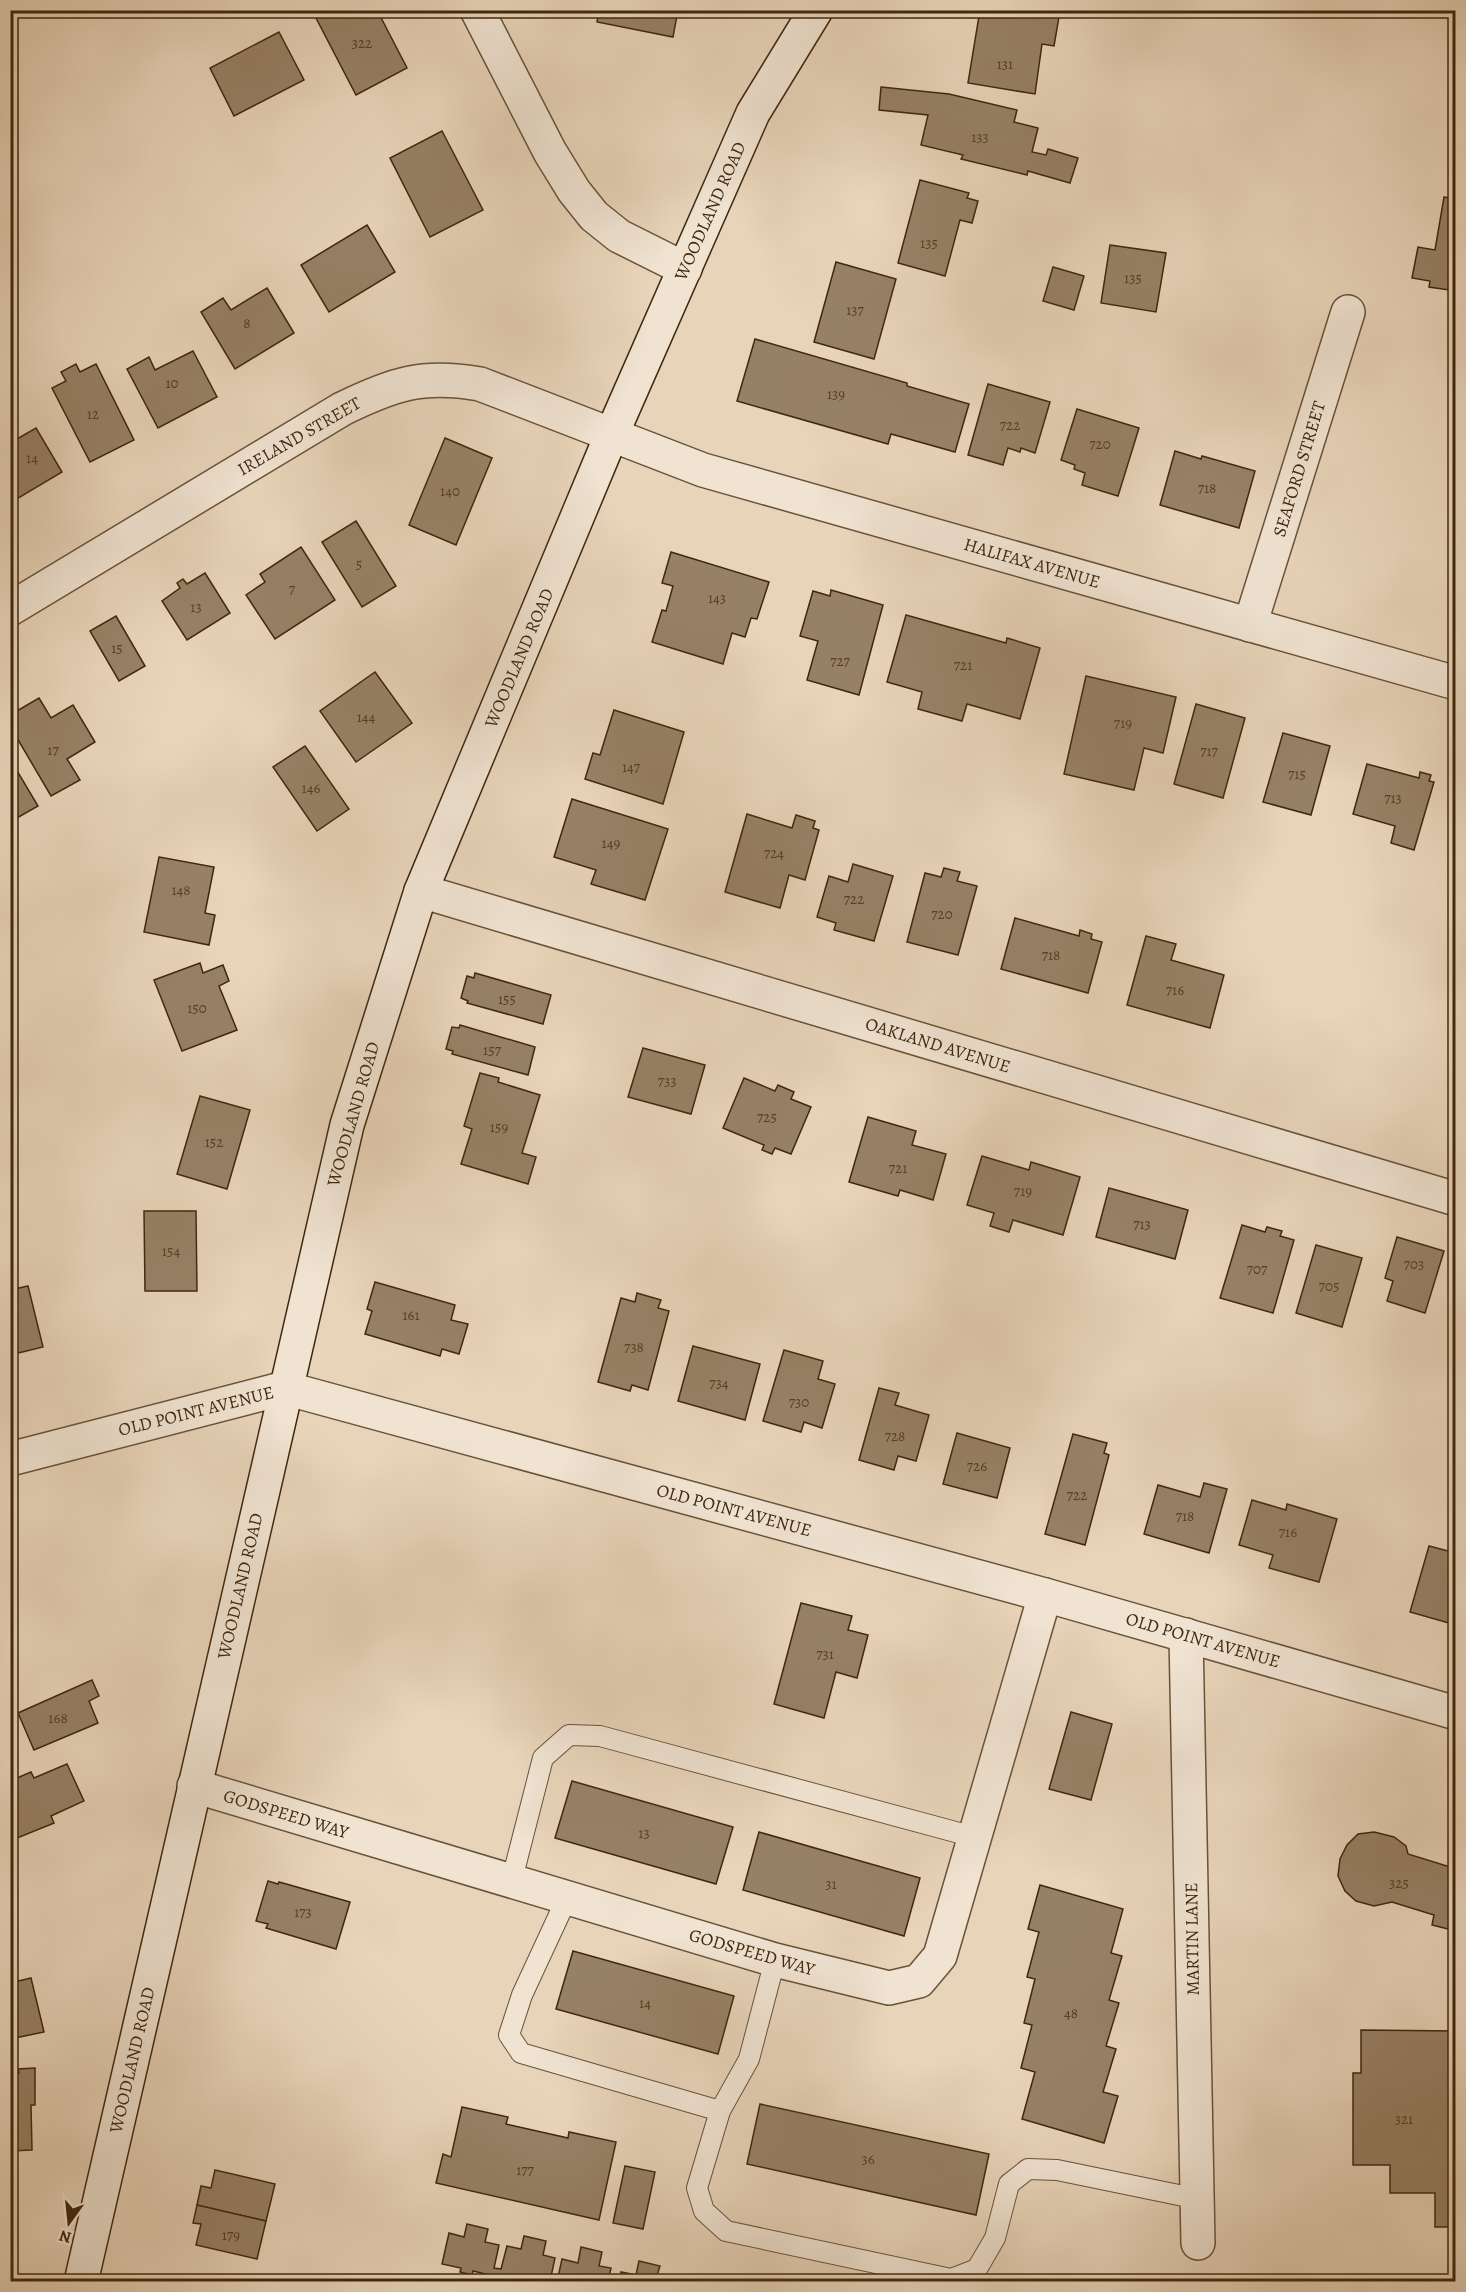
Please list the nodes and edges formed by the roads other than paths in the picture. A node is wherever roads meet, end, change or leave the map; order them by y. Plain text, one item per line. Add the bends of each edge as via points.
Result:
1 (477, 10) edge
2 (816, 10) edge
3 (685, 269) junction
4 (1348, 312) dead end
5 (611, 436) junction
6 (10, 609) edge
7 (1250, 625) junction
8 (1455, 683) edge
9 (421, 891) junction
10 (1455, 1198) edge
11 (285, 1388) junction
12 (10, 1459) edge
13 (1045, 1595) junction
14 (1186, 1635) junction
15 (1455, 1713) edge
16 (194, 1786) junction
17 (974, 1837) junction
18 (511, 1883) junction
19 (567, 1898) junction
20 (775, 1960) junction
21 (720, 2111) junction
22 (1198, 2199) junction
23 (1198, 2243) dead end
24 (81, 2282) edge

1 - 3 street via 550,152 594,216 619,236
2 - 3 street, WOODLAND ROAD via 753,113
3 - 5 street, WOODLAND ROAD
4 - 7 street, SEAFORD STREET
5 - 6 street, IRELAND STREET via 480,384 437,379 384,389 342,409
5 - 7 street, HALIFAX AVENUE via 703,470
5 - 9 street, WOODLAND ROAD
7 - 8 street, HALIFAX AVENUE
9 - 10 street, OAKLAND AVENUE
9 - 11 street, WOODLAND ROAD via 347,1125
11 - 12 street, OLD POINT AVENUE
11 - 13 street, OLD POINT AVENUE
11 - 16 street, WOODLAND ROAD
13 - 14 street, OLD POINT AVENUE
13 - 17 street, GODSPEED WAY
14 - 15 street, OLD POINT AVENUE
14 - 22 street, MARTIN LANE
16 - 18 street, GODSPEED WAY
16 - 24 street, WOODLAND ROAD
17 - 18 lane via 600,1736 569,1735 543,1758
17 - 20 street, GODSPEED WAY via 940,1956 919,1981 888,1988
18 - 19 street, GODSPEED WAY
19 - 20 street, GODSPEED WAY
19 - 21 lane via 522,1995 509,2035 521,2053
20 - 21 lane via 749,2059
21 - 22 lane via 697,2188 704,2211 726,2231 951,2279 977,2270 995,2238 1009,2184 1028,2169 1057,2170
22 - 23 street, MARTIN LANE

